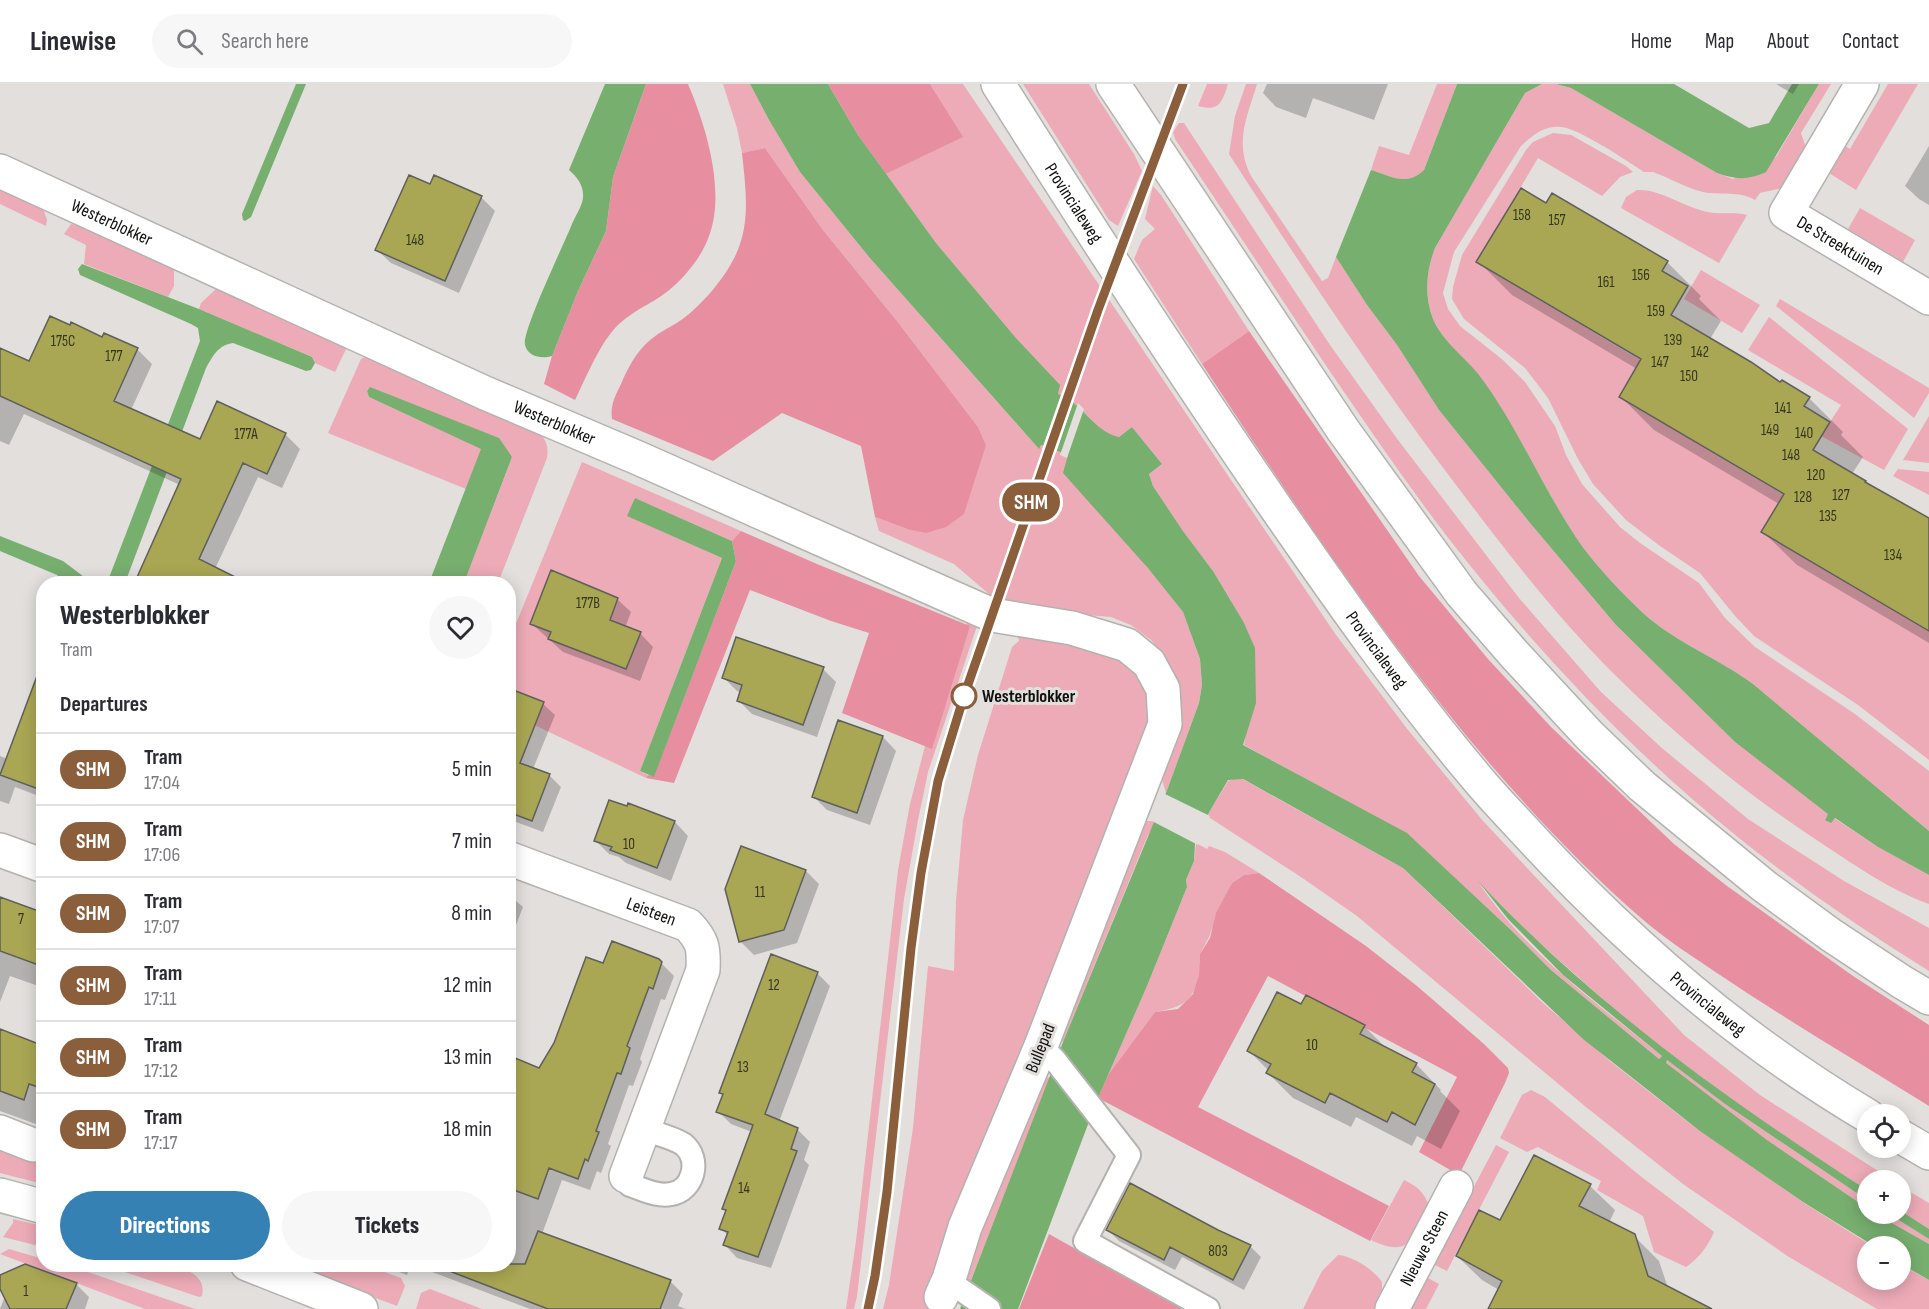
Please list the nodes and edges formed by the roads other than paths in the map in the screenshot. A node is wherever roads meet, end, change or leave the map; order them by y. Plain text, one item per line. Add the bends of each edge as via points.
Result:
1 (998, 84) edge
2 (1113, 84) edge
3 (1862, 84) edge
4 (0, 171) edge
5 (1929, 298) edge
6 (1137, 799) joint
7 (0, 850) edge
8 (516, 861) edge
9 (36, 863) edge
10 (1929, 998) edge
11 (1047, 1052) junction
12 (1857, 1109) edge
13 (644, 1129) junction
14 (0, 1132) edge
15 (1911, 1142) edge
16 (33, 1145) dead end
17 (1929, 1153) edge
18 (626, 1176) joint
19 (1456, 1187) dead end
20 (0, 1196) edge
21 (36, 1205) edge
22 (267, 1272) edge
23 (950, 1288) joint
24 (361, 1309) edge
25 (989, 1309) edge
26 (1208, 1309) edge
27 (1392, 1309) edge

1 - 12 street, Provincialeweg via 1197,393 1352,617 1478,780 1571,880 1687,988 1779,1059
2 - 10 street via 1343,430 1462,594 1514,654 1642,786 1764,886
3 - 5 street, De Streektuinen via 1786,213
4 - 6 street, Westerblokker via 485,393 992,615 1072,628 1127,645 1149,663 1163,689 1165,724
6 - 11 street, Bullepad
7 - 9 street
8 - 13 street, Leisteen via 688,926 699,936 704,969
11 - 23 street, Bullepad via 965,1227
11 - 26 lane via 1129,1155 1084,1241
13 - 18 street, Leisteen
13 - 18 lane, Leisteen via 684,1145 694,1158 694,1170 686,1185 672,1194 656,1194 630,1185
14 - 16 street
15 - 17 street
19 - 27 street, Nieuwe Steen
20 - 21 street
22 - 24 street
23 - 25 lane

